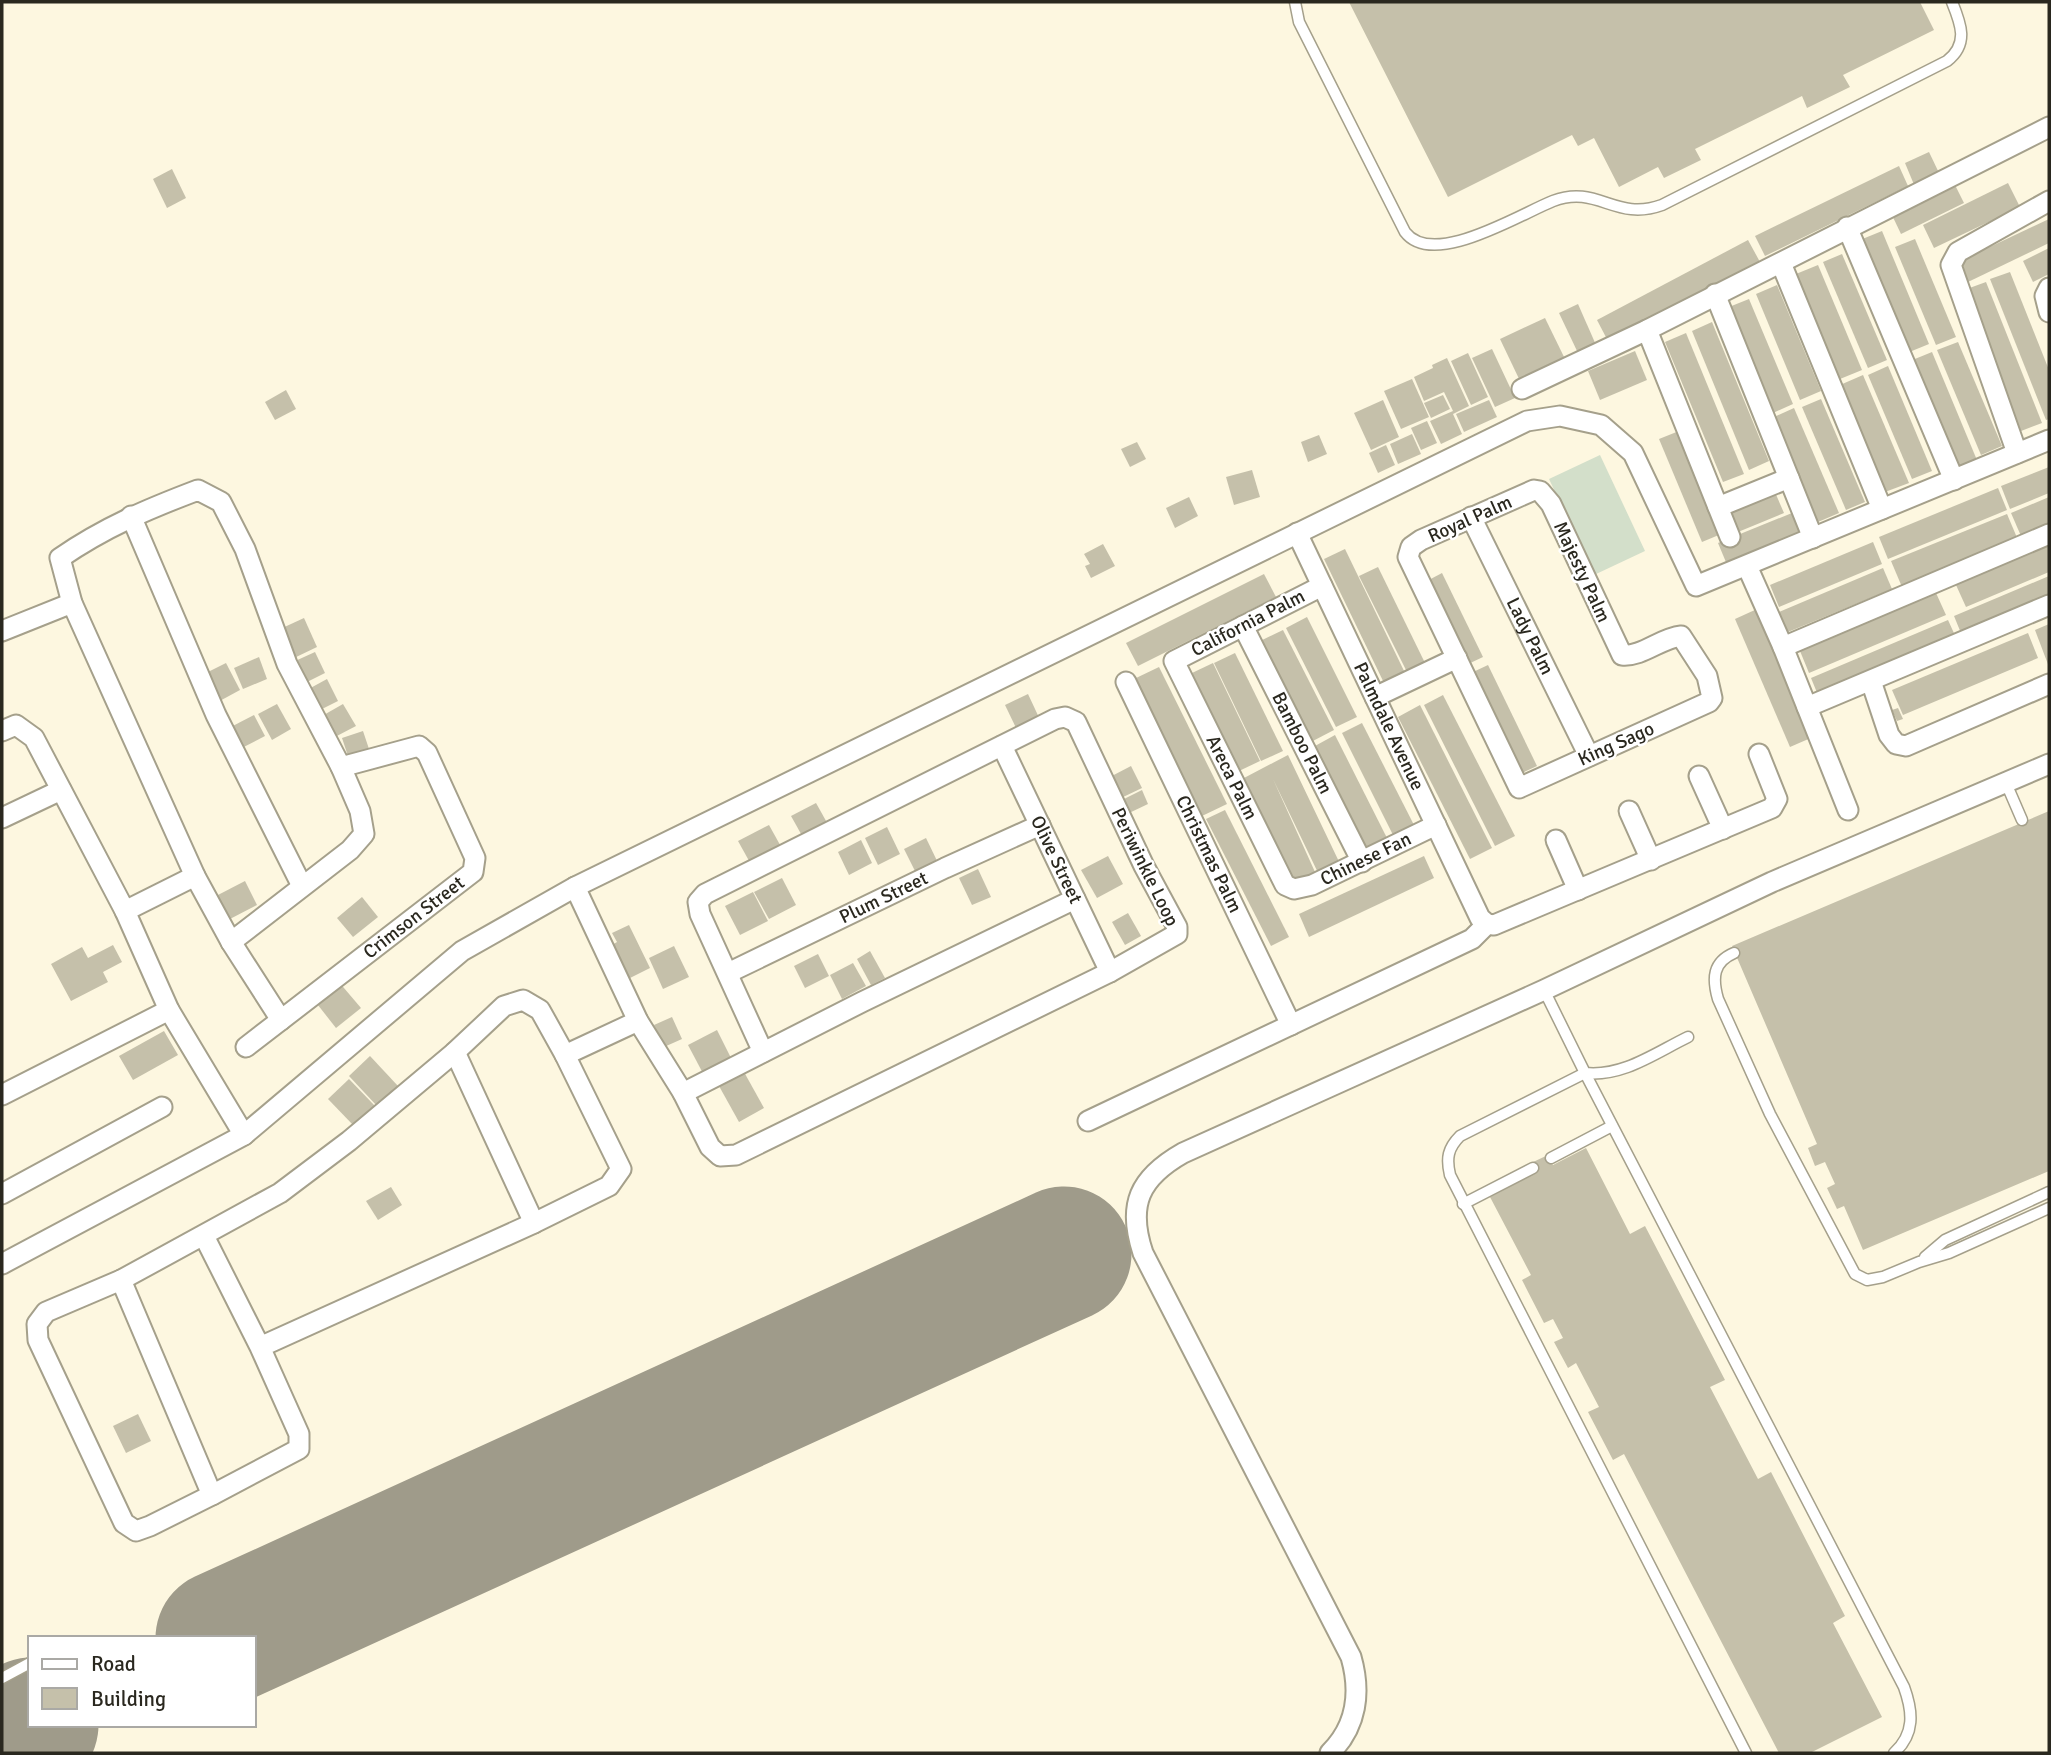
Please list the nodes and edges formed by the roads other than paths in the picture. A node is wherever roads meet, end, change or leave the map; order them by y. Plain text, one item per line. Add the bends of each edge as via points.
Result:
1 (1295, 2) edge
2 (1952, 2) edge
3 (2049, 127) edge
4 (2049, 201) edge
5 (1847, 227) junction
6 (1781, 263) junction
7 (2049, 288) edge
8 (1715, 294) junction
9 (2049, 312) edge
10 (1647, 330) junction
11 (1522, 389) dead end
12 (2049, 440) edge
13 (2017, 453) junction
14 (1789, 478) junction
15 (1954, 480) junction
16 (1540, 491) joint
17 (1718, 507) junction
18 (1882, 509) junction
19 (131, 516) junction
20 (1471, 517) junction
21 (1297, 533) junction
22 (2049, 534) edge
23 (1730, 537) dead end
24 (1813, 538) junction
25 (1747, 566) junction
26 (1322, 586) junction
27 (72, 603) junction
28 (2049, 605) edge
29 (1243, 626) junction
30 (2, 631) edge
31 (1783, 646) junction
32 (1457, 658) junction
33 (1174, 661) joint
34 (1871, 681) junction
35 (1126, 682) dead end
36 (2049, 684) edge
37 (1375, 697) junction
38 (1712, 698) joint
39 (1807, 706) junction
40 (2, 731) edge
41 (1002, 746) junction
42 (1759, 754) dead end
43 (1588, 756) junction
44 (2049, 764) edge
45 (341, 767) junction
46 (1699, 776) dead end
47 (2006, 783) junction
48 (61, 790) junction
49 (1848, 810) dead end
50 (1629, 811) dead end
51 (2, 818) edge
52 (2022, 820) dead end
53 (1040, 825) junction
54 (1436, 825) junction
55 (1723, 828) junction
56 (1556, 840) dead end
57 (1651, 859) junction
58 (1362, 862) junction
59 (195, 876) junction
60 (302, 886) junction
61 (575, 887) junction
62 (1294, 890) joint
63 (1578, 890) junction
64 (1075, 900) junction
65 (125, 911) junction
66 (1483, 921) junction
67 (231, 942) junction
68 (1734, 953) dead end
69 (1110, 972) junction
70 (728, 973) junction
71 (1544, 990) junction
72 (169, 1010) junction
73 (281, 1020) junction
74 (638, 1021) junction
75 (1291, 1024) junction
76 (1688, 1037) dead end
77 (246, 1047) dead end
78 (455, 1052) junction
79 (763, 1052) junction
80 (565, 1055) junction
81 (1585, 1073) junction
82 (683, 1093) junction
83 (2, 1095) edge
84 (163, 1107) dead end
85 (1088, 1121) dead end
86 (1612, 1126) junction
87 (244, 1135) junction
88 (1551, 1158) dead end
89 (1532, 1168) dead end
90 (2049, 1192) edge
91 (2, 1194) edge
92 (1463, 1204) junction
93 (2049, 1208) edge
94 (534, 1223) junction
95 (204, 1236) junction
96 (1919, 1262) junction
97 (2, 1265) edge
98 (121, 1280) junction
99 (260, 1347) junction
100 (212, 1495) junction
101 (28, 1664) edge
102 (2, 1678) edge
103 (1330, 1753) edge
104 (1745, 1753) edge
105 (1894, 1753) edge

1 - 2 lane via 1299,22 1405,232 1417,242 1434,246 1466,240 1566,197 1585,196 1635,211 1662,205 1947,61 1958,51 1962,36
3 - 5 street
4 - 13 street via 1958,253 1951,265
5 - 6 street
5 - 15 street
6 - 8 street
6 - 18 street
7 - 9 street via 2045,296
8 - 10 street
8 - 14 street
10 - 11 street
10 - 17 street
12 - 13 street
13 - 15 street
14 - 17 street
14 - 24 street
15 - 18 street
16 - 20 street, Royal Palm
16 - 38 street, Majesty Palm via 1551,504 1622,655 1681,636 1707,676
17 - 23 street
18 - 24 street
19 - 27 street via 60,558
19 - 45 street via 198,490 220,502 245,549 287,664
19 - 60 street via 216,715
20 - 32 street, Royal Palm via 1421,540 1411,547 1408,557
20 - 43 street, Lady Palm
21 - 25 street via 1527,421 1560,416 1601,425 1633,453 1696,586
21 - 26 street, Palmdale Avenue
21 - 61 street
22 - 31 street
24 - 25 street
25 - 31 street
26 - 29 street, California Palm
26 - 37 street, Palmdale Avenue
27 - 30 street
27 - 59 street
28 - 34 street
29 - 33 street, California Palm
29 - 58 street, Bamboo Palm
31 - 39 street
32 - 37 street
32 - 43 street, King Sago via 1519,788
33 - 62 street, Areca Palm via 1285,885
34 - 36 street via 1889,735 1896,744 1906,746
34 - 39 street
35 - 75 street, Christmas Palm
37 - 54 street, Palmdale Avenue
38 - 43 street, King Sago
39 - 49 street
40 - 48 street via 16,725 34,738
41 - 53 street, Olive Street
41 - 69 street, Periwinkle Loop via 1055,719 1076,722 1177,927 1171,939
41 - 70 street, Periwinkle Loop via 705,894 698,902 700,914
42 - 55 street via 1777,799 1772,808
44 - 47 street
45 - 60 street via 365,834
45 - 73 street, Crimson Street via 419,746 427,753 475,858 473,872
46 - 55 street
47 - 52 lane
47 - 71 street via 1773,882
48 - 51 street
48 - 65 street
50 - 57 street
53 - 64 street, Olive Street
53 - 70 street, Plum Street
54 - 58 street, Chinese Fan
54 - 66 street, Palmdale Avenue
55 - 57 street
56 - 63 street
57 - 63 street
58 - 62 street, Chinese Fan
59 - 65 street
59 - 67 street
60 - 67 street
61 - 74 street
61 - 87 street via 462,951
63 - 66 street via 1494,926
64 - 69 street, Olive Street
64 - 79 street
65 - 72 street
66 - 75 street via 1472,939
67 - 73 street
68 - 96 lane via 1717,966 1714,983 1718,999 1770,1114 1855,1274 1875,1280
69 - 82 street, Periwinkle Loop via 736,1155 720,1156 710,1147
70 - 79 street
71 - 81 lane
71 - 103 street via 1183,1153 1146,1181 1136,1207 1143,1253 1351,1657 1357,1685 1353,1716
72 - 83 street
72 - 87 street
73 - 77 street, Crimson Street
74 - 80 street
74 - 82 street
75 - 85 street
76 - 81 lane via 1623,1070
78 - 80 street via 504,1006 523,1000 540,1010
78 - 94 street
78 - 95 street via 280,1194
79 - 82 street
80 - 94 street via 621,1169 609,1186
81 - 86 lane
81 - 92 lane via 1452,1144 1447,1163
84 - 91 street
86 - 88 lane
86 - 105 lane via 1904,1687 1910,1704 1909,1734
87 - 97 street
89 - 92 lane
90 - 96 lane via 1945,1240
92 - 104 lane
93 - 96 lane
94 - 99 street
95 - 98 street
95 - 99 street
98 - 100 street
98 - 100 street via 46,1312 37,1324 38,1340 124,1523 136,1531
99 - 100 street via 299,1434 299,1449
101 - 102 lane

